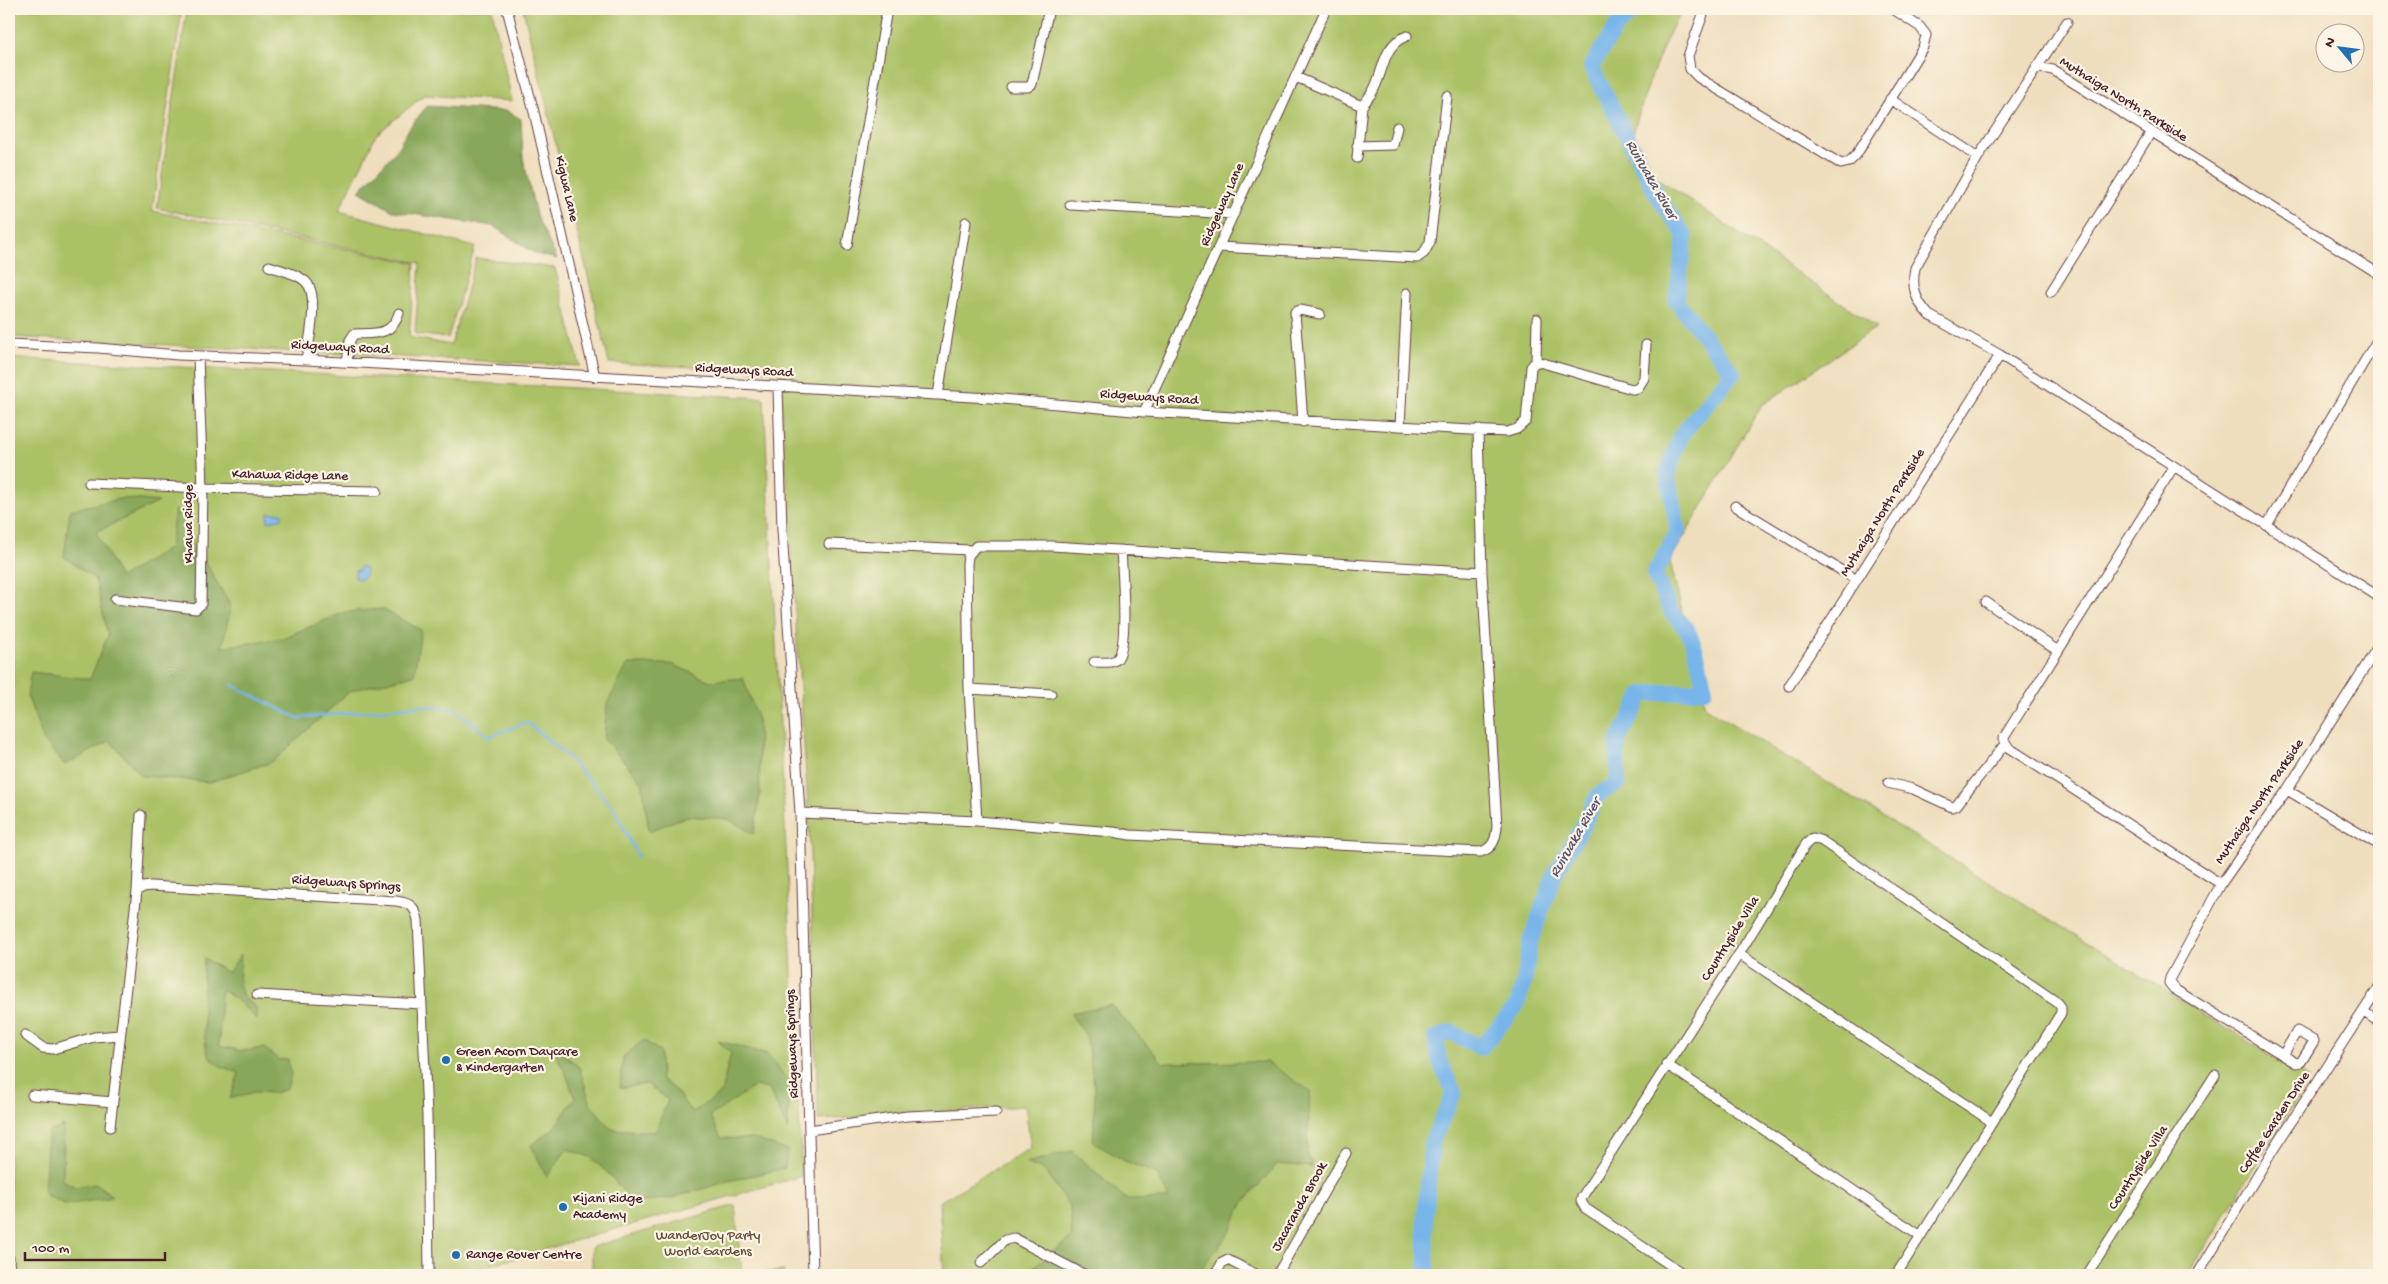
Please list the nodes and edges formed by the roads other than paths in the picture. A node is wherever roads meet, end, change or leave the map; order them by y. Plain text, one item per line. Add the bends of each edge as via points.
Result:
1 (506, 9) edge
2 (887, 9) edge
3 (1049, 9) edge
4 (1326, 9) edge
5 (1705, 9) edge
6 (1893, 9) edge
7 (2066, 22) dead end
8 (1407, 36) dead end
9 (2036, 67) junction
10 (1296, 77) junction
11 (1011, 87) dead end
12 (1447, 96) dead end
13 (1890, 99) junction
14 (1362, 106) junction
15 (1397, 127) dead end
16 (2151, 132) junction
17 (1357, 146) junction
18 (1978, 157) junction
19 (1357, 158) dead end
20 (1070, 205) dead end
21 (1234, 214) junction
22 (966, 222) dead end
23 (847, 245) dead end
24 (1219, 247) junction
25 (269, 266) dead end
26 (2379, 274) edge
27 (2051, 292) dead end
28 (1407, 293) dead end
29 (399, 313) dead end
30 (1320, 314) dead end
31 (1537, 319) dead end
32 (2379, 337) edge
33 (9, 344) edge
34 (1646, 345) dead end
35 (2000, 355) junction
36 (198, 356) junction
37 (306, 360) junction
38 (1536, 361) junction
39 (347, 362) junction
40 (595, 377) junction
41 (778, 387) junction
42 (938, 396) junction
43 (1144, 412) junction
44 (1303, 422) junction
45 (1400, 426) junction
46 (1478, 429) junction
47 (2174, 466) junction
48 (89, 483) dead end
49 (203, 488) junction
50 (377, 491) dead end
51 (1735, 506) dead end
52 (2267, 525) junction
53 (829, 544) dead end
54 (971, 550) junction
55 (1121, 550) junction
56 (1482, 572) junction
57 (1857, 580) junction
58 (2379, 597) edge
59 (115, 599) dead end
60 (1986, 602) dead end
61 (2379, 645) edge
62 (2058, 651) junction
63 (1094, 662) dead end
64 (1789, 686) dead end
65 (969, 689) junction
66 (1051, 694) dead end
67 (2004, 742) junction
68 (1888, 783) dead end
69 (2286, 790) junction
70 (800, 813) junction
71 (141, 815) dead end
72 (977, 821) junction
73 (2379, 844) edge
74 (2221, 884) junction
75 (137, 890) junction
76 (1739, 954) junction
77 (2379, 987) edge
78 (257, 995) dead end
79 (422, 1004) junction
80 (2364, 1012) junction
81 (2379, 1022) edge
82 (24, 1035) dead end
83 (120, 1035) junction
84 (2283, 1055) dead end
85 (1666, 1064) junction
86 (2215, 1075) dead end
87 (32, 1095) dead end
88 (113, 1102) junction
89 (996, 1112) dead end
90 (1992, 1122) junction
91 (110, 1127) dead end
92 (809, 1130) junction
93 (1346, 1153) dead end
94 (1921, 1236) junction
95 (9, 1258) edge
96 (981, 1263) dead end
97 (10, 1274) edge
98 (429, 1275) edge
99 (813, 1275) edge
100 (1085, 1275) edge
101 (1215, 1275) edge
102 (1257, 1275) edge
103 (1277, 1275) edge
104 (1685, 1275) edge
105 (1896, 1275) edge
106 (2087, 1275) edge
107 (2197, 1275) edge

1 - 40 street, Kigwa Lane via 534,112
2 - 23 street
3 - 11 street via 1032,84 1028,88
4 - 10 street, Ridgeway Lane
5 - 13 street via 1688,56 1690,69 1699,78 1841,164 1856,155
6 - 13 street via 1926,35 1923,47
7 - 9 street
8 - 14 street via 1390,48 1374,91
9 - 16 street, Muthaiga North Parkside via 2053,70
9 - 18 street, Muthaiga North Parkside
10 - 14 street
10 - 21 street, Ridgeway Lane
12 - 24 street via 1430,242 1417,258
13 - 18 street
14 - 17 street
15 - 17 street via 1393,145
16 - 26 street, Muthaiga North Parkside
16 - 27 street
17 - 19 street
18 - 35 street, Muthaiga North Parkside via 1916,268 1914,290 1920,305 1929,315
20 - 21 street
21 - 24 street, Ridgeway Lane
22 - 42 street
24 - 43 street, Ridgeway Lane
25 - 37 street via 306,281 310,288 313,307
28 - 45 street
29 - 39 street via 389,330 382,334 354,334
30 - 44 street via 1295,312
31 - 38 street
32 - 52 street
33 - 36 street, Ridgeways Road
34 - 38 street via 1644,378 1638,388 1632,389
35 - 47 street, Muthaiga North Parkside
35 - 57 street, Muthaiga North Parkside
36 - 37 street, Ridgeways Road
36 - 49 street, Khawa Ridge
37 - 39 street, Ridgeways Road
38 - 46 street, Ridgeways Road via 1531,367 1526,421 1507,432
39 - 40 street, Ridgeways Road
40 - 41 street, Ridgeways Road
41 - 42 street, Ridgeways Road
41 - 70 street, Ridgeways Springs via 782,530
42 - 43 street, Ridgeways Road via 1022,400
43 - 44 street, Ridgeways Road
44 - 45 street, Ridgeways Road
45 - 46 street, Ridgeways Road
46 - 56 street
47 - 52 street, Muthaiga North Parkside
47 - 62 street
48 - 49 street, Kahawa Ridge Lane
49 - 50 street, Kahawa Ridge Lane
49 - 59 street, Khawa Ridge via 201,604 196,609
51 - 57 street
52 - 58 street, Muthaiga North Parkside
53 - 54 street
54 - 55 street via 976,546
54 - 65 street via 967,564
55 - 56 street
55 - 63 street via 1121,652 1116,660
56 - 72 street via 1497,826 1494,843 1485,851 1130,835
57 - 64 street, Muthaiga North Parkside
60 - 62 street
61 - 69 street, Muthaiga North Parkside
62 - 67 street
65 - 66 street
65 - 72 street
67 - 68 street via 1956,806
67 - 74 street
69 - 73 street
69 - 74 street, Muthaiga North Parkside
70 - 72 street
70 - 92 street, Ridgeways Springs
71 - 75 street
74 - 84 street, Muthaiga North Parkside via 2169,983
75 - 79 street, Ridgeways Springs via 151,886 408,902 418,920
75 - 83 street
76 - 85 street, Countryside Villa
76 - 90 street
76 - 90 street, Countryside Villa via 1806,844 1813,838 1822,841 2058,1002 2061,1013
77 - 80 street, Coffee Garden Drive
78 - 79 street
79 - 98 street, Ridgeways Springs
80 - 81 street
80 - 107 street, Coffee Garden Drive via 2273,1150
82 - 83 street via 43,1048 53,1049 94,1037
83 - 88 street
85 - 94 street
85 - 104 street, Countryside Villa via 1581,1202 1585,1208
86 - 106 street, Countryside Villa
87 - 88 street
88 - 91 street
89 - 92 street via 907,1116
90 - 94 street
92 - 99 street, Ridgeways Springs
93 - 103 street, Jacaranda Brook
94 - 105 street
95 - 97 street
96 - 100 street via 1005,1240 1014,1238
101 - 102 street via 1222,1263 1228,1260

